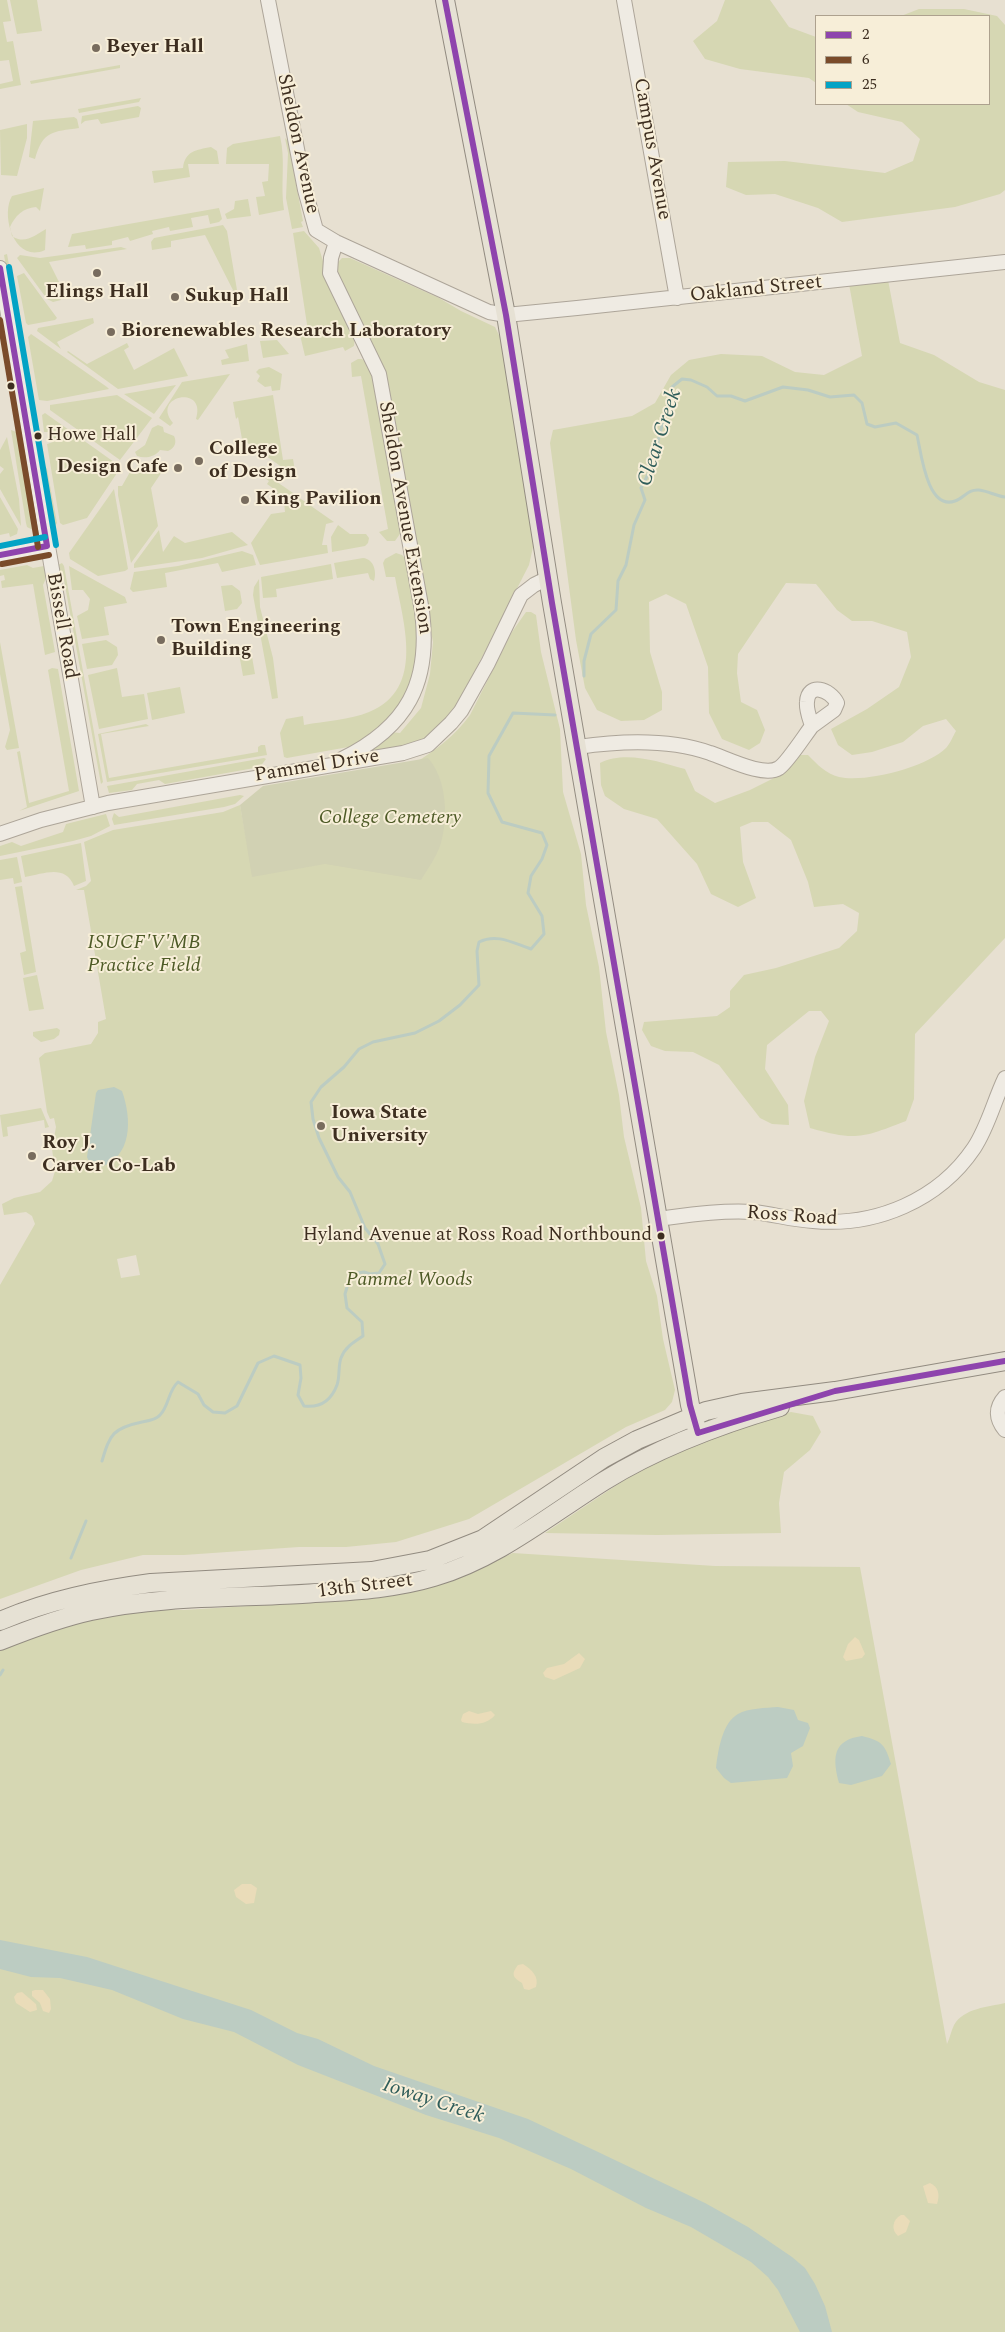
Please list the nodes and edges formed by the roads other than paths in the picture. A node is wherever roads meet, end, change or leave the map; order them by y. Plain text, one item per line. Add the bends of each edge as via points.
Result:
1 (268, 0) edge
2 (445, 0) edge
3 (624, 0) edge
4 (336, 242) junction
5 (1005, 262) edge
6 (0, 268) edge
7 (677, 298) junction
8 (506, 315) junction
9 (47, 546) junction
10 (0, 555) edge
11 (548, 578) junction
12 (812, 726) dead end
13 (578, 747) junction
14 (330, 764) junction
15 (93, 807) junction
16 (0, 834) edge
17 (1005, 1078) edge
18 (658, 1219) junction
19 (1005, 1361) edge
20 (835, 1391) junction
21 (1005, 1397) edge
22 (692, 1416) junction
23 (1005, 1430) edge
24 (698, 1433) junction
25 (0, 1621) edge
26 (0, 1641) edge

1 - 4 street, Sheldon Avenue via 313,223 320,234
2 - 8 main road
3 - 7 street, Campus Avenue
4 - 8 street, Sheldon Avenue via 489,312
4 - 14 street, Sheldon Avenue Extension via 330,273 379,374 425,641 419,681 392,724 370,742
5 - 7 street, Oakland Street
6 - 9 street, Bissell Road
7 - 8 street, Oakland Street
8 - 11 main road
9 - 10 street
9 - 15 street, Bissell Road
11 - 13 main road
11 - 14 street, Pammel Drive via 521,595 470,695 460,711 428,745
12 - 13 street via 780,768 770,771 690,748 663,744 615,743
13 - 18 main road
14 - 15 street, Pammel Drive
15 - 16 street, Pammel Drive
17 - 18 street, Ross Road via 975,1147 959,1167 942,1185 900,1209 866,1219 832,1222 752,1212
18 - 22 main road
19 - 20 main road
20 - 22 main road, 13th Street via 742,1403
20 - 24 main road, 13th Street
21 - 23 street via 997,1412
22 - 24 main road
22 - 25 main road, 13th Street via 604,1458 484,1539 430,1560 372,1571 126,1586 54,1602
24 - 26 main road, 13th Street via 634,1464 491,1554 435,1577 382,1588 124,1606 59,1619

